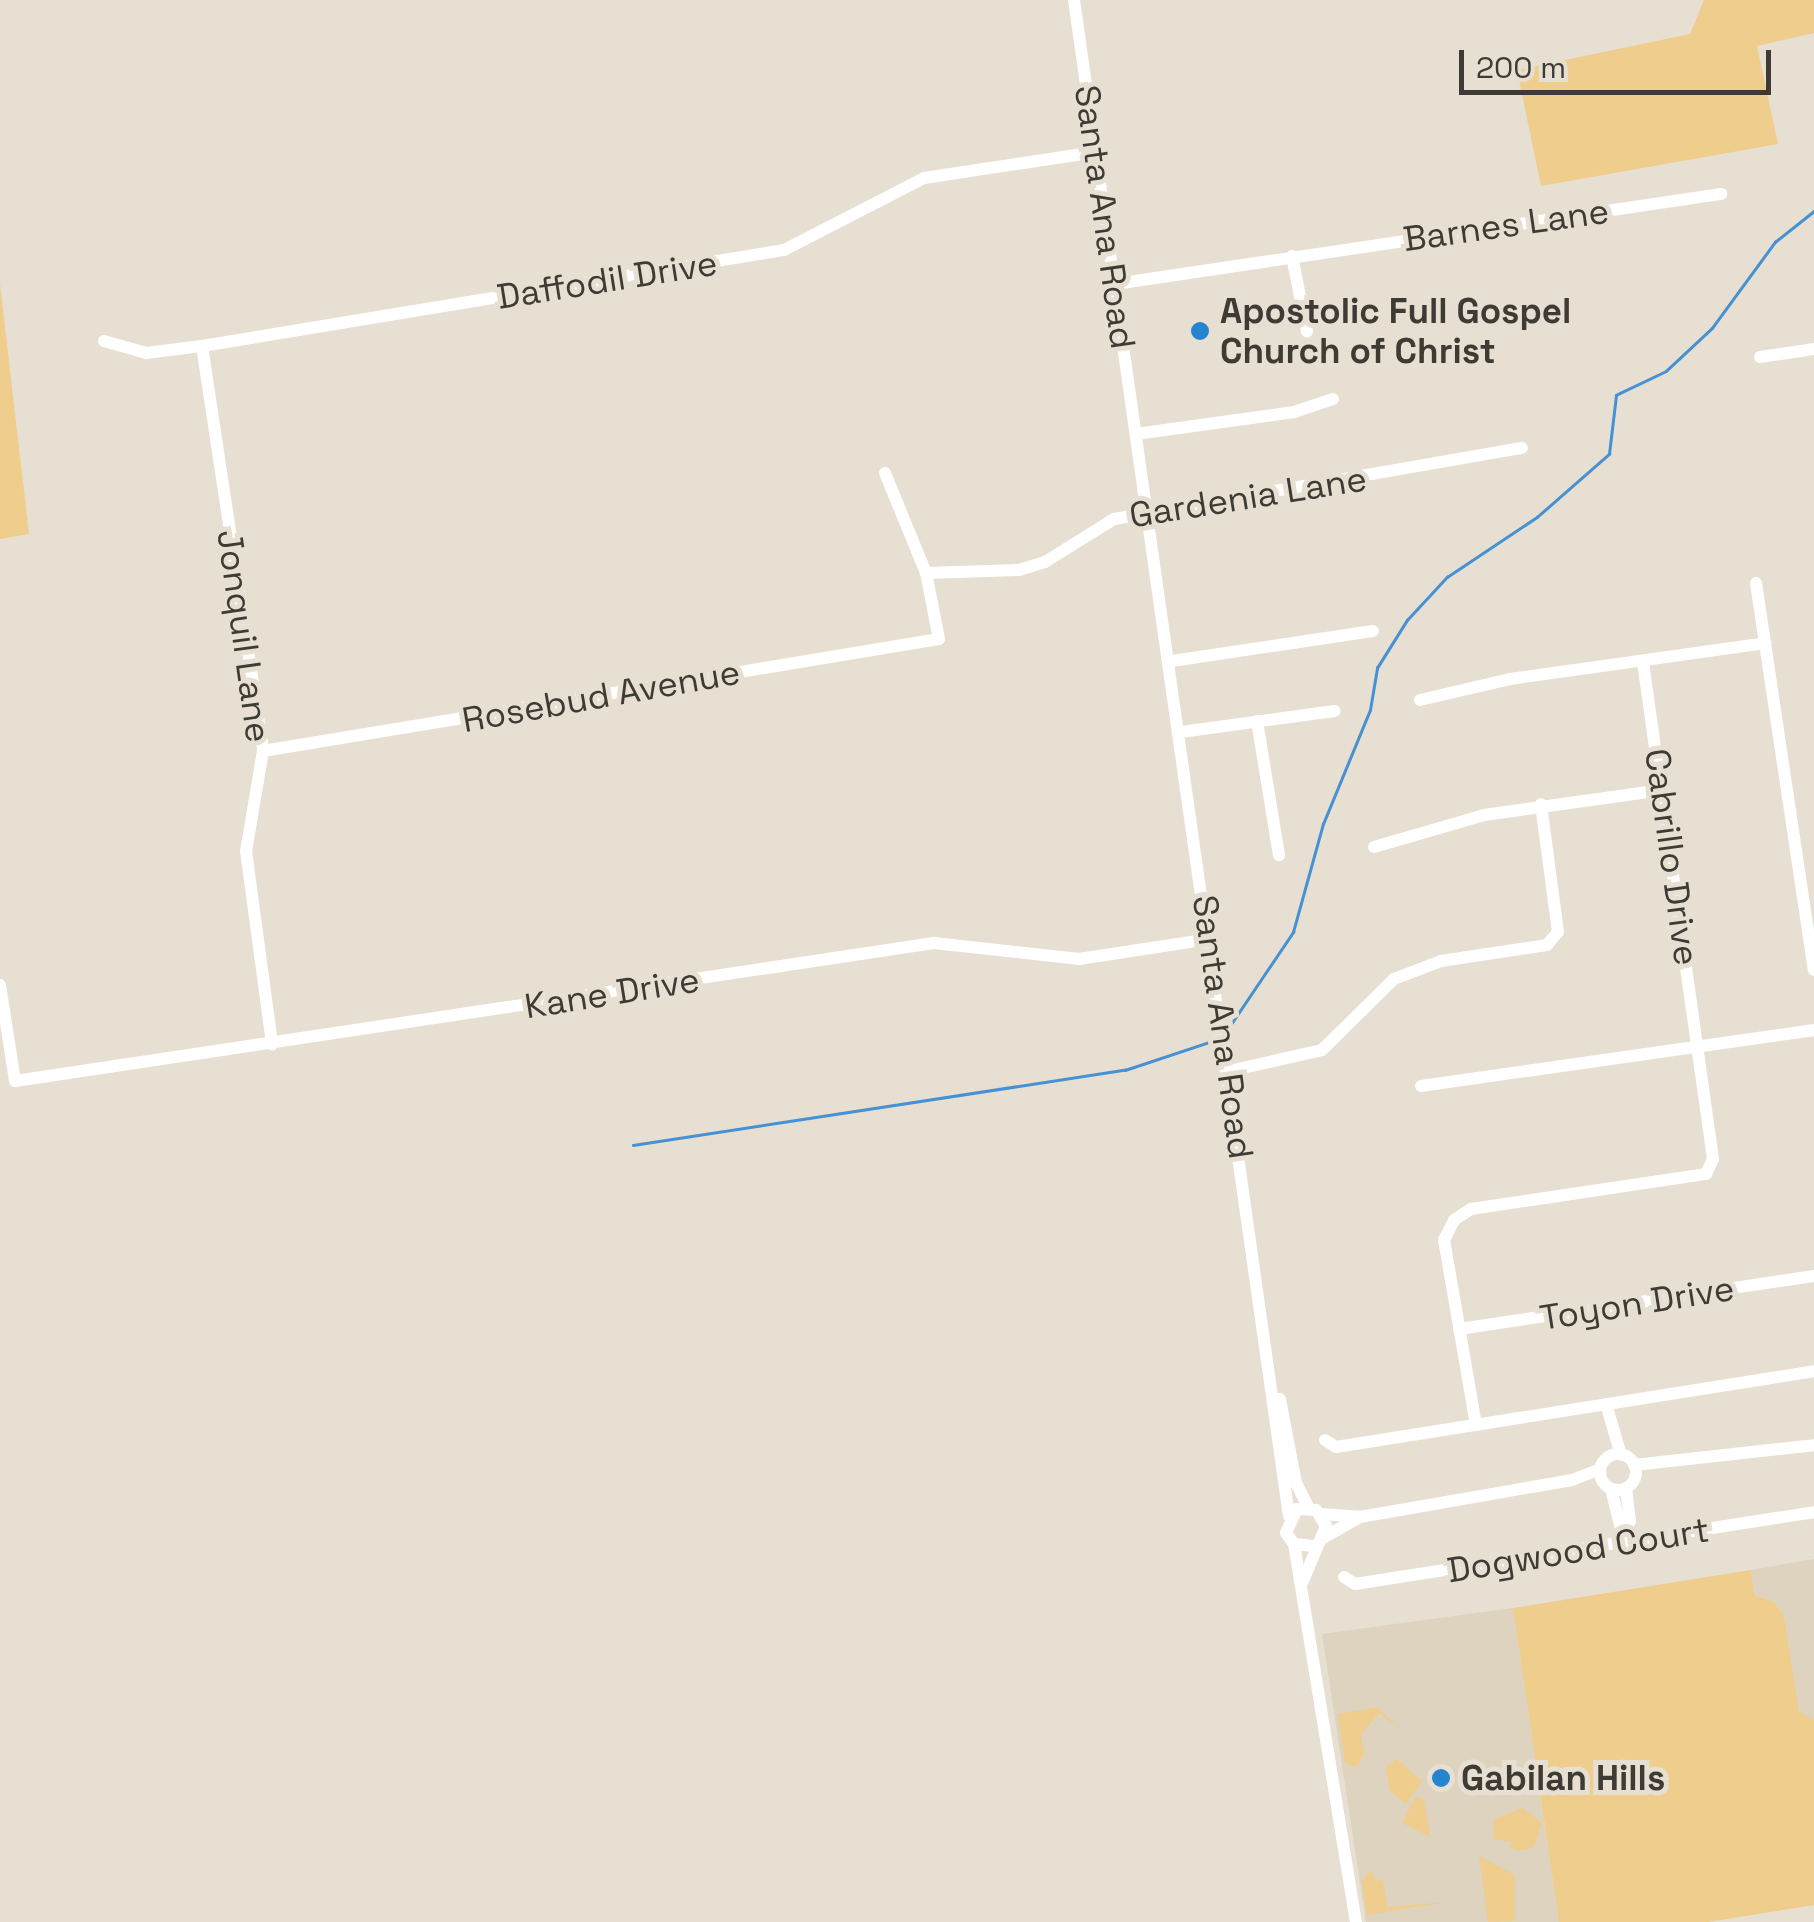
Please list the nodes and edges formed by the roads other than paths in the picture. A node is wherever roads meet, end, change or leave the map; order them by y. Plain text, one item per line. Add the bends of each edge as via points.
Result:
1 (1074, 0) edge
2 (1096, 152) junction
3 (1721, 194) dead end
4 (1292, 256) junction
5 (1115, 284) junction
6 (1306, 332) dead end
7 (104, 341) dead end
8 (202, 346) junction
9 (1814, 348) edge
10 (1760, 357) dead end
11 (1333, 400) dead end
12 (1136, 434) junction
13 (1522, 448) dead end
14 (885, 473) dead end
15 (1148, 514) junction
16 (926, 573) junction
17 (1756, 584) dead end
18 (1373, 631) dead end
19 (1765, 642) junction
20 (1172, 662) junction
21 (1643, 662) junction
22 (1420, 700) dead end
23 (1335, 711) dead end
24 (1257, 721) junction
25 (1181, 732) junction
26 (263, 751) junction
27 (1662, 790) junction
28 (1541, 804) junction
29 (1374, 847) dead end
30 (1279, 855) dead end
31 (1210, 939) junction
32 (1814, 970) edge
33 (0, 985) edge
34 (1814, 1030) edge
35 (272, 1044) junction
36 (1700, 1051) junction
37 (1229, 1071) junction
38 (1421, 1086) dead end
39 (1814, 1276) edge
40 (1459, 1329) junction
41 (1814, 1371) edge
42 (1276, 1392) junction
43 (1609, 1411) junction
44 (1476, 1425) junction
45 (1325, 1440) dead end
46 (1814, 1445) edge
47 (1616, 1456) junction
48 (1618, 1479) junction
49 (1315, 1511) junction
50 (1814, 1512) edge
51 (1289, 1516) junction
52 (1360, 1517) junction
53 (1625, 1536) junction
54 (1318, 1542) junction
55 (1294, 1544) junction
56 (1344, 1577) dead end
57 (1303, 1581) junction
58 (1356, 1922) edge

1 - 2 street, Santa Ana Road
2 - 5 street, Santa Ana Road
2 - 8 street, Daffodil Drive via 916,181 784,250
3 - 4 street, Barnes Lane
4 - 5 street, Barnes Lane
4 - 6 street
5 - 12 street, Santa Ana Road
7 - 8 street, Daffodil Drive via 146,353
8 - 26 street, Jonquil Lane
9 - 10 street
11 - 12 street via 1294,412
12 - 15 street, Santa Ana Road
13 - 15 street, Gardenia Lane
14 - 16 street
15 - 16 street, Gardenia Lane via 1098,526 1045,562 1019,570
15 - 20 street, Santa Ana Road
16 - 26 street, Rosebud Avenue via 939,640
17 - 19 street
18 - 20 street
19 - 21 street
19 - 32 street
20 - 25 street, Santa Ana Road
21 - 22 street via 1510,679
21 - 27 street, Cabrillo Drive
23 - 24 street
24 - 25 street
24 - 30 street
25 - 31 street, Santa Ana Road
26 - 35 street, Jonquil Lane via 246,851
27 - 28 street
27 - 36 street, Cabrillo Drive
28 - 29 street
28 - 37 street via 1558,932 1547,945 1441,960 1394,979 1322,1050
31 - 35 street, Kane Drive via 1079,959 934,943
31 - 37 street, Santa Ana Road
33 - 35 street, Kane Drive via 15,1082
34 - 36 street
36 - 38 street
36 - 40 street, Cabrillo Drive via 1713,1159 1706,1174 1471,1209 1454,1220 1444,1240
37 - 42 street, Santa Ana Road
39 - 40 street, Toyon Drive
40 - 44 street
41 - 43 street
42 - 49 street, Santa Ana Road via 1296,1483
42 - 51 street, Santa Ana Road via 1275,1442
43 - 44 street
43 - 47 street
44 - 45 street via 1336,1447
46 - 48 street via 1662,1466
47 - 48 street
47 - 48 street
48 - 52 street via 1572,1480
48 - 53 street
49 - 51 street
49 - 52 street
49 - 54 street, Santa Ana Road
50 - 53 street, Dogwood Court
51 - 55 street, Santa Ana Road via 1286,1533
52 - 54 street
53 - 56 street, Dogwood Court via 1355,1584
54 - 55 street
54 - 57 street, Santa Ana Road
55 - 57 street, Santa Ana Road
57 - 58 street, Santa Ana Road

